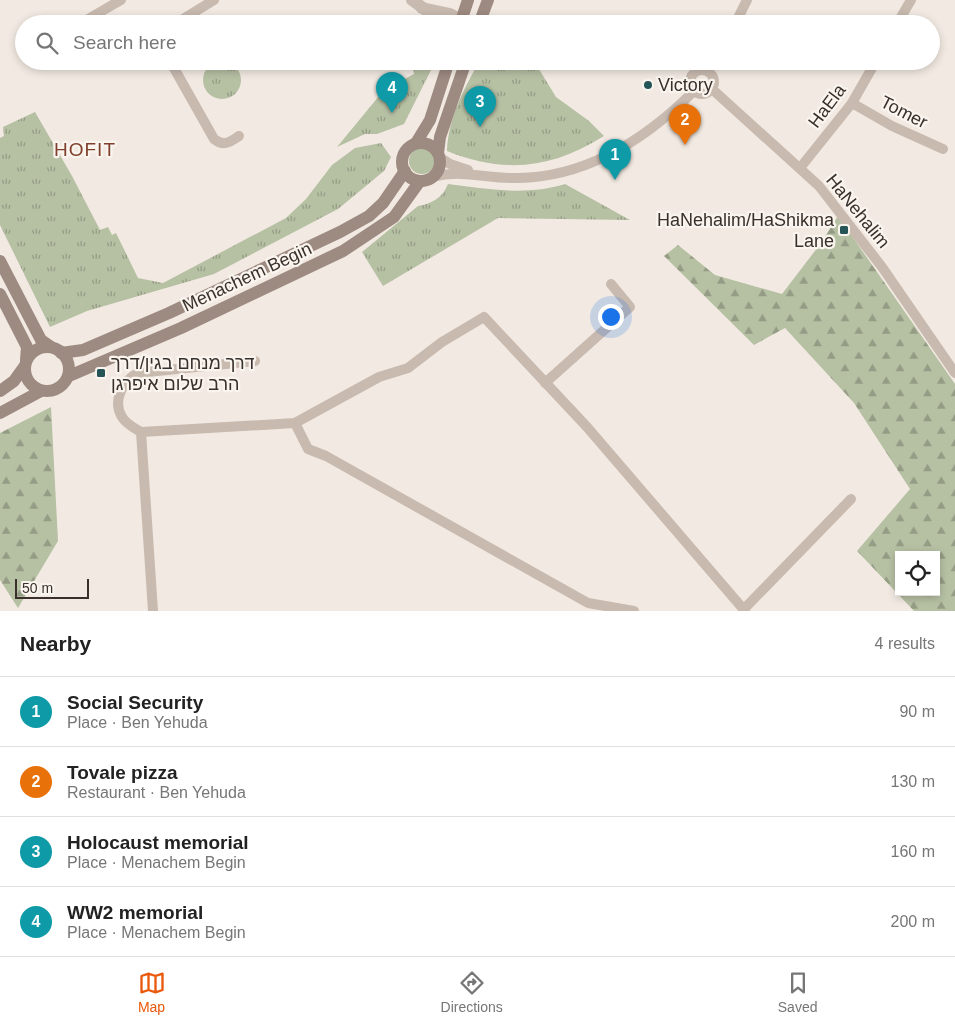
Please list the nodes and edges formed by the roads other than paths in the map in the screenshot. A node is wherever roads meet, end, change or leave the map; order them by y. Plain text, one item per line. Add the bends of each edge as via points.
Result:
1 (122, 0) edge
2 (212, 0) edge
3 (468, 0) edge
4 (488, 0) edge
5 (747, 0) edge
6 (911, 0) edge
7 (417, 4) edge
8 (95, 15) edge
9 (189, 15) edge
10 (432, 15) edge
11 (449, 15) edge
12 (465, 15) edge
13 (482, 15) edge
14 (740, 15) edge
15 (902, 15) edge
16 (175, 70) edge
17 (445, 70) edge
18 (463, 70) edge
19 (700, 70) edge
20 (705, 70) edge
21 (871, 70) edge
22 (712, 89) junction
23 (694, 91) junction
24 (852, 103) junction
25 (239, 136) dead end
26 (416, 144) junction
27 (943, 149) dead end
28 (438, 155) junction
29 (800, 168) junction
30 (405, 172) junction
31 (476, 173) junction
32 (426, 179) junction
33 (0, 261) edge
34 (611, 284) dead end
35 (0, 294) edge
36 (56, 350) junction
37 (255, 361) dead end
38 (25, 364) junction
39 (955, 373) edge
40 (69, 376) junction
41 (545, 383) junction
42 (0, 391) edge
43 (41, 391) junction
44 (0, 414) edge
45 (295, 423) junction
46 (142, 432) junction
47 (850, 499) dead end
48 (588, 603) junction
49 (744, 610) edge
50 (154, 611) edge
51 (580, 611) edge
52 (634, 611) edge

1 - 8 street
2 - 9 street
3 - 12 main road
4 - 13 main road
5 - 14 street
6 - 15 street
7 - 10 street
7 - 11 street
16 - 25 street via 214,140 226,144
17 - 26 main road via 430,120
18 - 28 main road via 440,137
19 - 23 street via 691,76 690,84
20 - 22 street via 714,77
21 - 24 street, HaEla
22 - 23 street via 705,93
22 - 29 street, HaNehalim
23 - 31 street via 626,147 579,168 551,176 517,178
24 - 27 street, Tomer
24 - 29 street, HaEla
26 - 28 main road via 428,144
26 - 30 main road via 403,156
28 - 31 street via 450,164
28 - 32 main road via 438,169
29 - 39 street, HaNehalim via 824,192 882,267
30 - 32 main road via 411,178
30 - 36 main road, Menachem Begin via 383,203 369,216 340,232 83,350
31 - 32 street via 453,173
32 - 40 main road, Menachem Begin via 394,217 342,251 181,328
33 - 36 main road via 41,340
34 - 41 street via 630,307
35 - 38 main road via 27,347
36 - 38 main road via 39,348
36 - 40 main road via 68,366
37 - 46 street via 138,373 128,378 120,390 121,416
38 - 42 main road via 14,381
38 - 43 main road via 28,380
40 - 43 main road via 59,390
41 - 45 street via 484,317 442,342 408,368 379,377
41 - 49 street via 587,427
43 - 44 main road
45 - 46 street
45 - 48 street via 308,449 326,456
46 - 50 street
47 - 49 street
48 - 51 street
48 - 52 street

